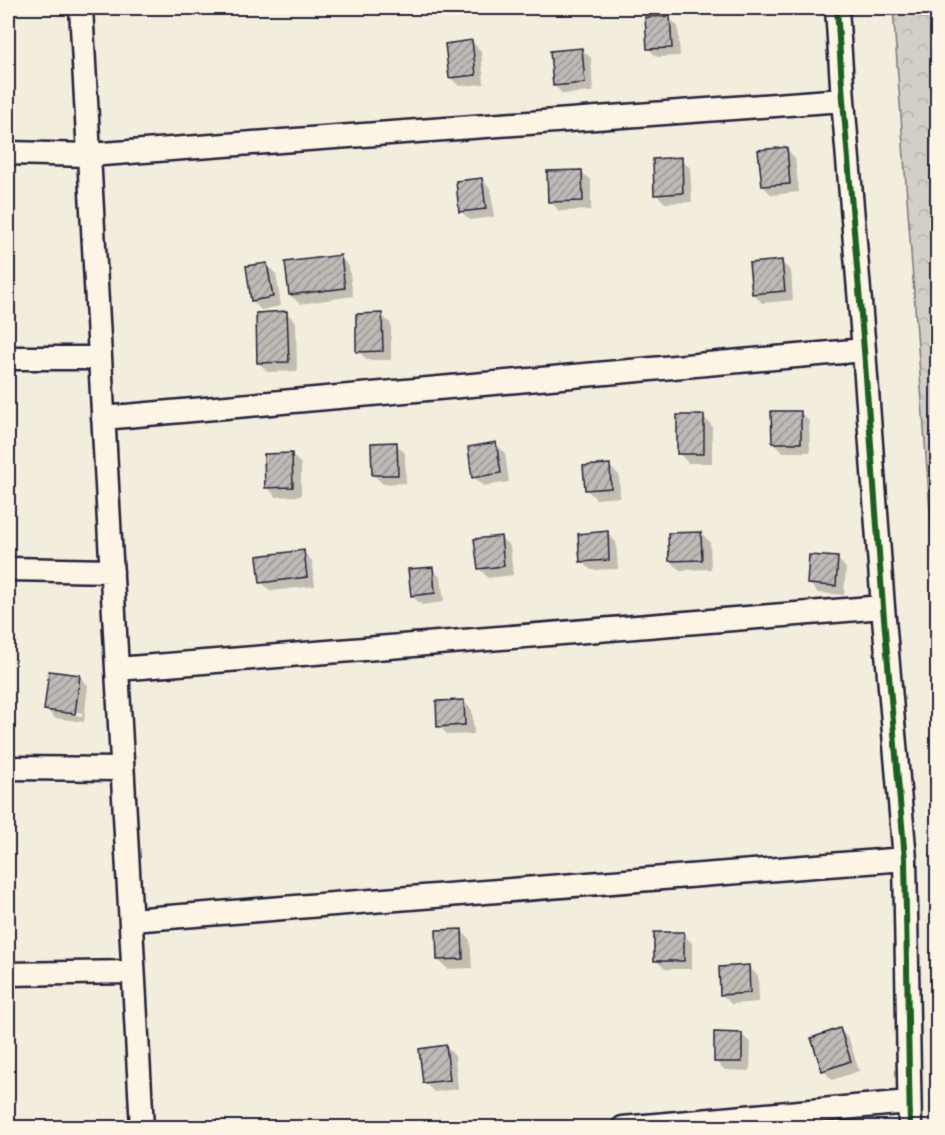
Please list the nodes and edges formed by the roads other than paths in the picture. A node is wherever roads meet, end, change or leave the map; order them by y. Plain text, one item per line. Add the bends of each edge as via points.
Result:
1 (81, 8) edge
2 (837, 8) edge
3 (843, 100) junction
4 (8, 153) edge
5 (89, 155) junction
6 (864, 350) junction
7 (8, 358) edge
8 (100, 358) junction
9 (103, 417) junction
10 (8, 569) edge
11 (112, 571) junction
12 (883, 607) junction
13 (117, 669) junction
14 (8, 768) edge
15 (122, 769) junction
16 (905, 859) junction
17 (131, 920) junction
18 (133, 972) junction
19 (8, 974) edge
20 (909, 1102) junction
21 (142, 1128) edge
22 (623, 1128) edge
23 (910, 1128) edge

1 - 5 street
2 - 3 street
3 - 5 street
3 - 6 street
4 - 5 street
5 - 8 street
6 - 9 street
6 - 12 street
7 - 8 street
8 - 9 street
9 - 11 street
10 - 11 street
11 - 13 street
12 - 13 street
12 - 16 street
13 - 15 street
14 - 15 street
15 - 17 street
16 - 17 street
16 - 20 street
17 - 18 street
18 - 19 street
18 - 21 street
20 - 22 street
20 - 23 street

